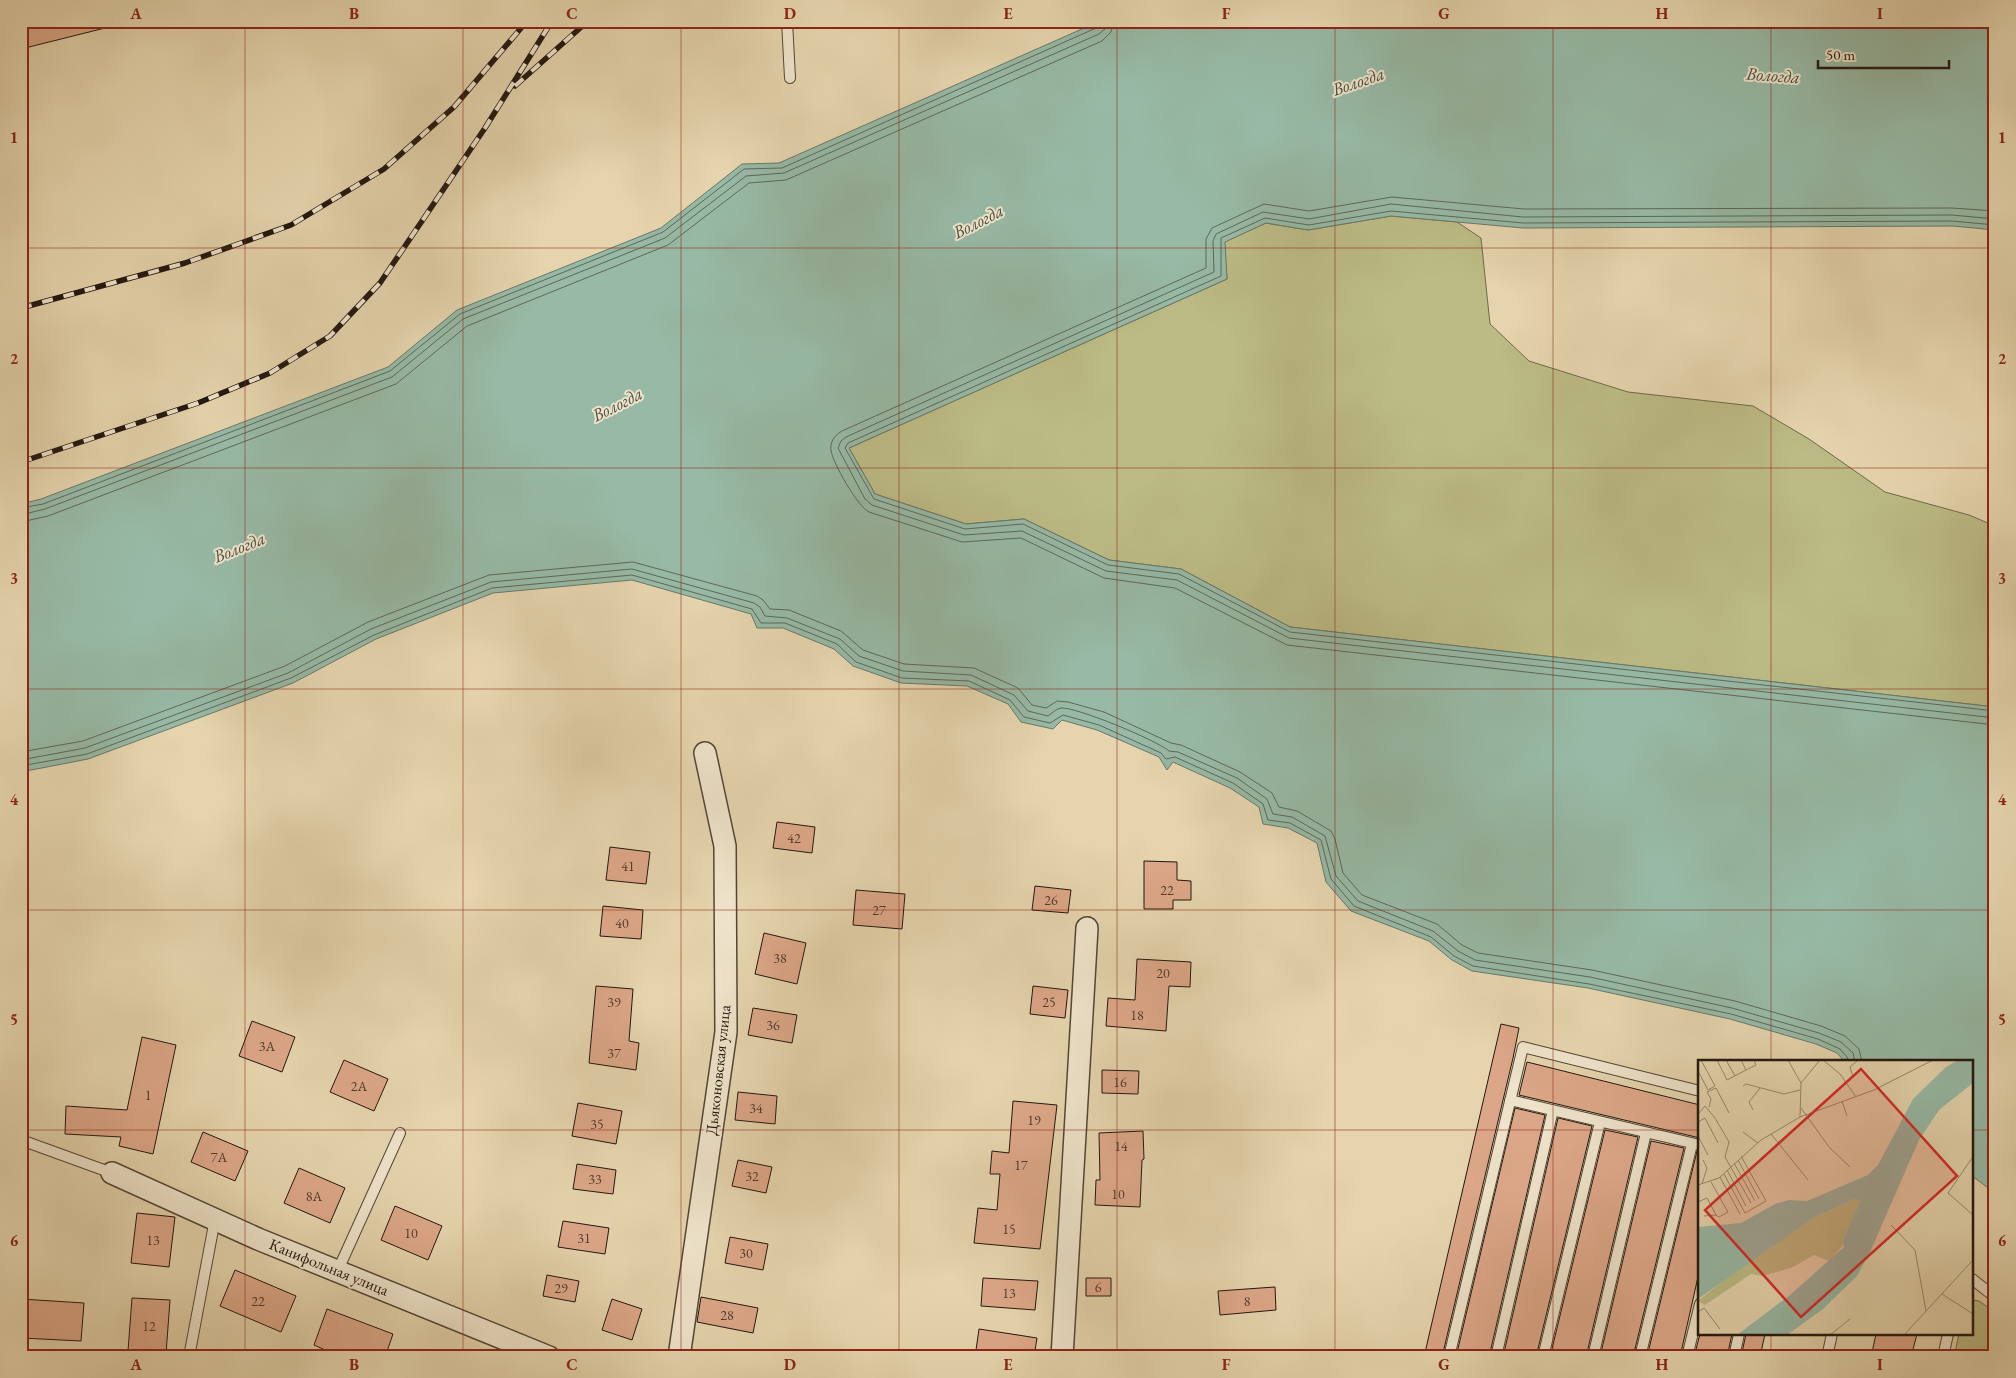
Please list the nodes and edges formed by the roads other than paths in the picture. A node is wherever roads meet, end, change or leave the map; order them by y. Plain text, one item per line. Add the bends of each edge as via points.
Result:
1 (787, 21) edge
2 (790, 78) dead end
3 (705, 753) dead end
4 (1086, 928) dead end
5 (1698, 1091) edge
6 (1510, 1100) junction
7 (1553, 1110) junction
8 (1600, 1122) junction
9 (1646, 1132) junction
10 (400, 1133) dead end
11 (21, 1140) edge
12 (1696, 1145) edge
13 (112, 1173) joint
14 (215, 1219) junction
15 (338, 1270) junction
16 (1974, 1280) edge
17 (1995, 1296) edge
18 (1698, 1312) edge
19 (1739, 1336) edge
20 (1832, 1336) edge
21 (1948, 1336) edge
22 (189, 1357) edge
23 (549, 1357) edge
24 (679, 1357) edge
25 (1062, 1357) edge
26 (1449, 1357) edge
27 (1496, 1357) edge
28 (1543, 1357) edge
29 (1593, 1357) edge
30 (1640, 1357) edge
31 (1687, 1357) edge
32 (1734, 1357) edge
33 (1827, 1357) edge
34 (1943, 1357) edge

1 - 2 lane
3 - 24 street, Дьяконовская улица via 725,846 726,1032
4 - 25 street
5 - 6 lane via 1523,1047
6 - 7 lane
6 - 26 lane
7 - 8 lane
7 - 27 lane
8 - 9 lane
8 - 28 lane
9 - 12 lane
9 - 29 lane
10 - 15 lane
11 - 13 lane
12 - 30 lane
13 - 14 street, Канифольная улица
14 - 15 street, Канифольная улица
14 - 22 lane
15 - 23 street, Канифольная улица
16 - 17 lane
18 - 31 lane
19 - 32 lane
20 - 33 lane
21 - 34 lane

